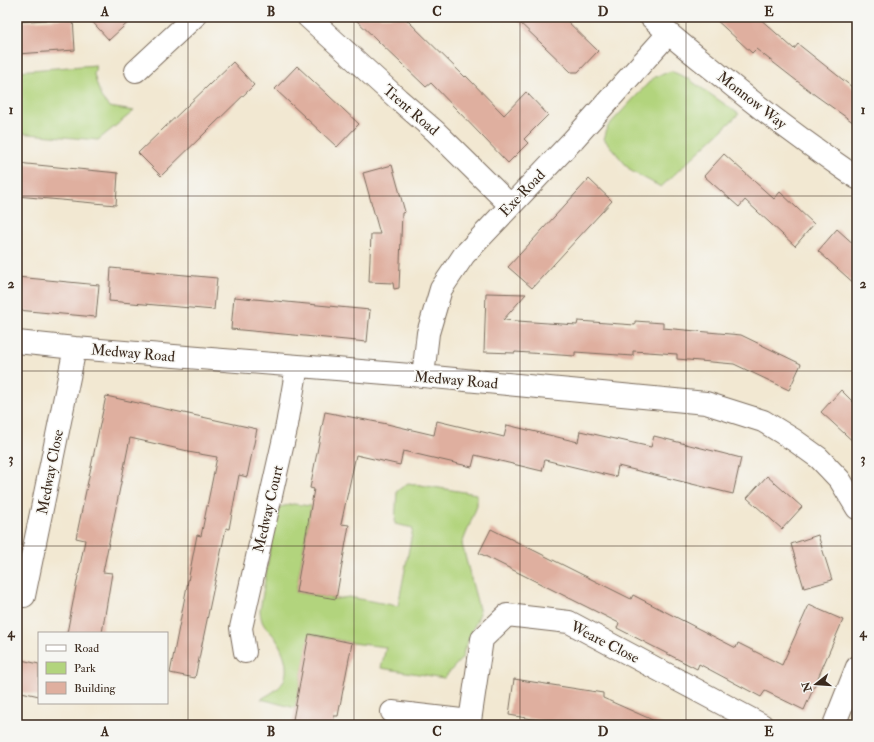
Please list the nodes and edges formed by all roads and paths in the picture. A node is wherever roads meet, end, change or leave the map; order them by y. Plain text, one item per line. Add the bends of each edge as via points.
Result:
1 (194, 17) edge
2 (308, 17) edge
3 (651, 17) edge
4 (668, 34) junction
5 (136, 71) dead end
6 (857, 178) edge
7 (510, 205) junction
8 (17, 342) edge
9 (75, 348) junction
10 (297, 366) junction
11 (423, 376) junction
12 (857, 508) edge
13 (24, 596) dead end
14 (245, 652) dead end
15 (857, 667) edge
16 (392, 712) dead end
17 (762, 725) edge
18 (834, 725) edge

1 - 5 street
2 - 7 street, Trent Road via 435,131
3 - 4 street, Monnow Way
4 - 6 street, Monnow Way via 750,100
4 - 7 street, Exe Road via 573,140
7 - 11 street, Exe Road via 464,255 441,289 428,333
8 - 9 street, Medway Road
9 - 10 street, Medway Road
9 - 13 street, Medway Close
10 - 11 street, Medway Road
10 - 14 street, Medway Court via 287,424 241,628
11 - 12 street, Medway Road via 706,403 763,422 800,444 819,458 840,480
15 - 18 street
16 - 17 street, Weare Close via 470,721 482,639 507,615 569,622

